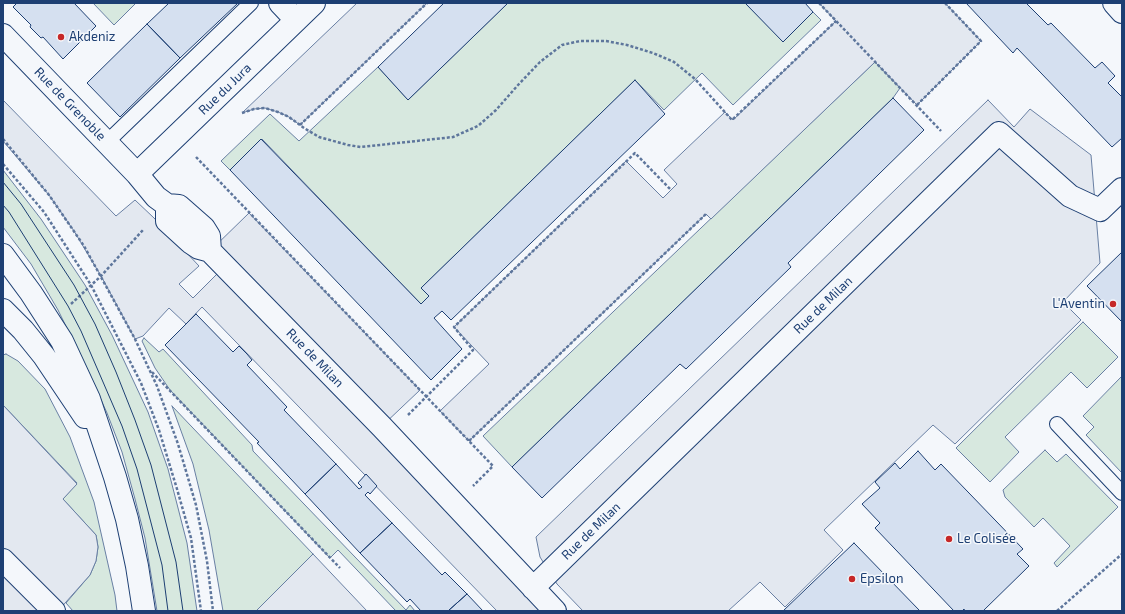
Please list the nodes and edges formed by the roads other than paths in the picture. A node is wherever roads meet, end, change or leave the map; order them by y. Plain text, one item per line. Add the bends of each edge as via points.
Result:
1 (251, 3) edge
2 (280, 3) edge
3 (314, 3) edge
4 (1114, 3) edge
5 (1122, 12) edge
6 (296, 20) junction
7 (3, 35) edge
8 (106, 143) junction
9 (137, 174) junction
10 (1122, 189) edge
11 (3, 255) edge
12 (3, 310) edge
13 (1057, 424) dead end
14 (115, 477) junction
15 (1122, 493) edge
16 (3, 560) edge
17 (533, 588) junction
18 (54, 611) edge
19 (144, 611) edge
20 (555, 611) edge

1 - 8 lane
2 - 6 street
3 - 6 street, Rue du Jura
4 - 5 street
6 - 9 street, Rue du Jura
7 - 8 street, Rue de Grenoble
8 - 9 street, Rue de Grenoble
9 - 17 street, Rue de Milan via 156,197 167,205 166,221 190,242 210,251 382,426
10 - 17 street, Rue de Milan via 1100,210 1070,196 999,133
11 - 14 street via 32,293 62,341 89,399
12 - 14 street via 23,330 59,377 87,420
13 - 15 lane
14 - 19 street via 127,519
16 - 18 street
17 - 20 street, Rue de Milan

